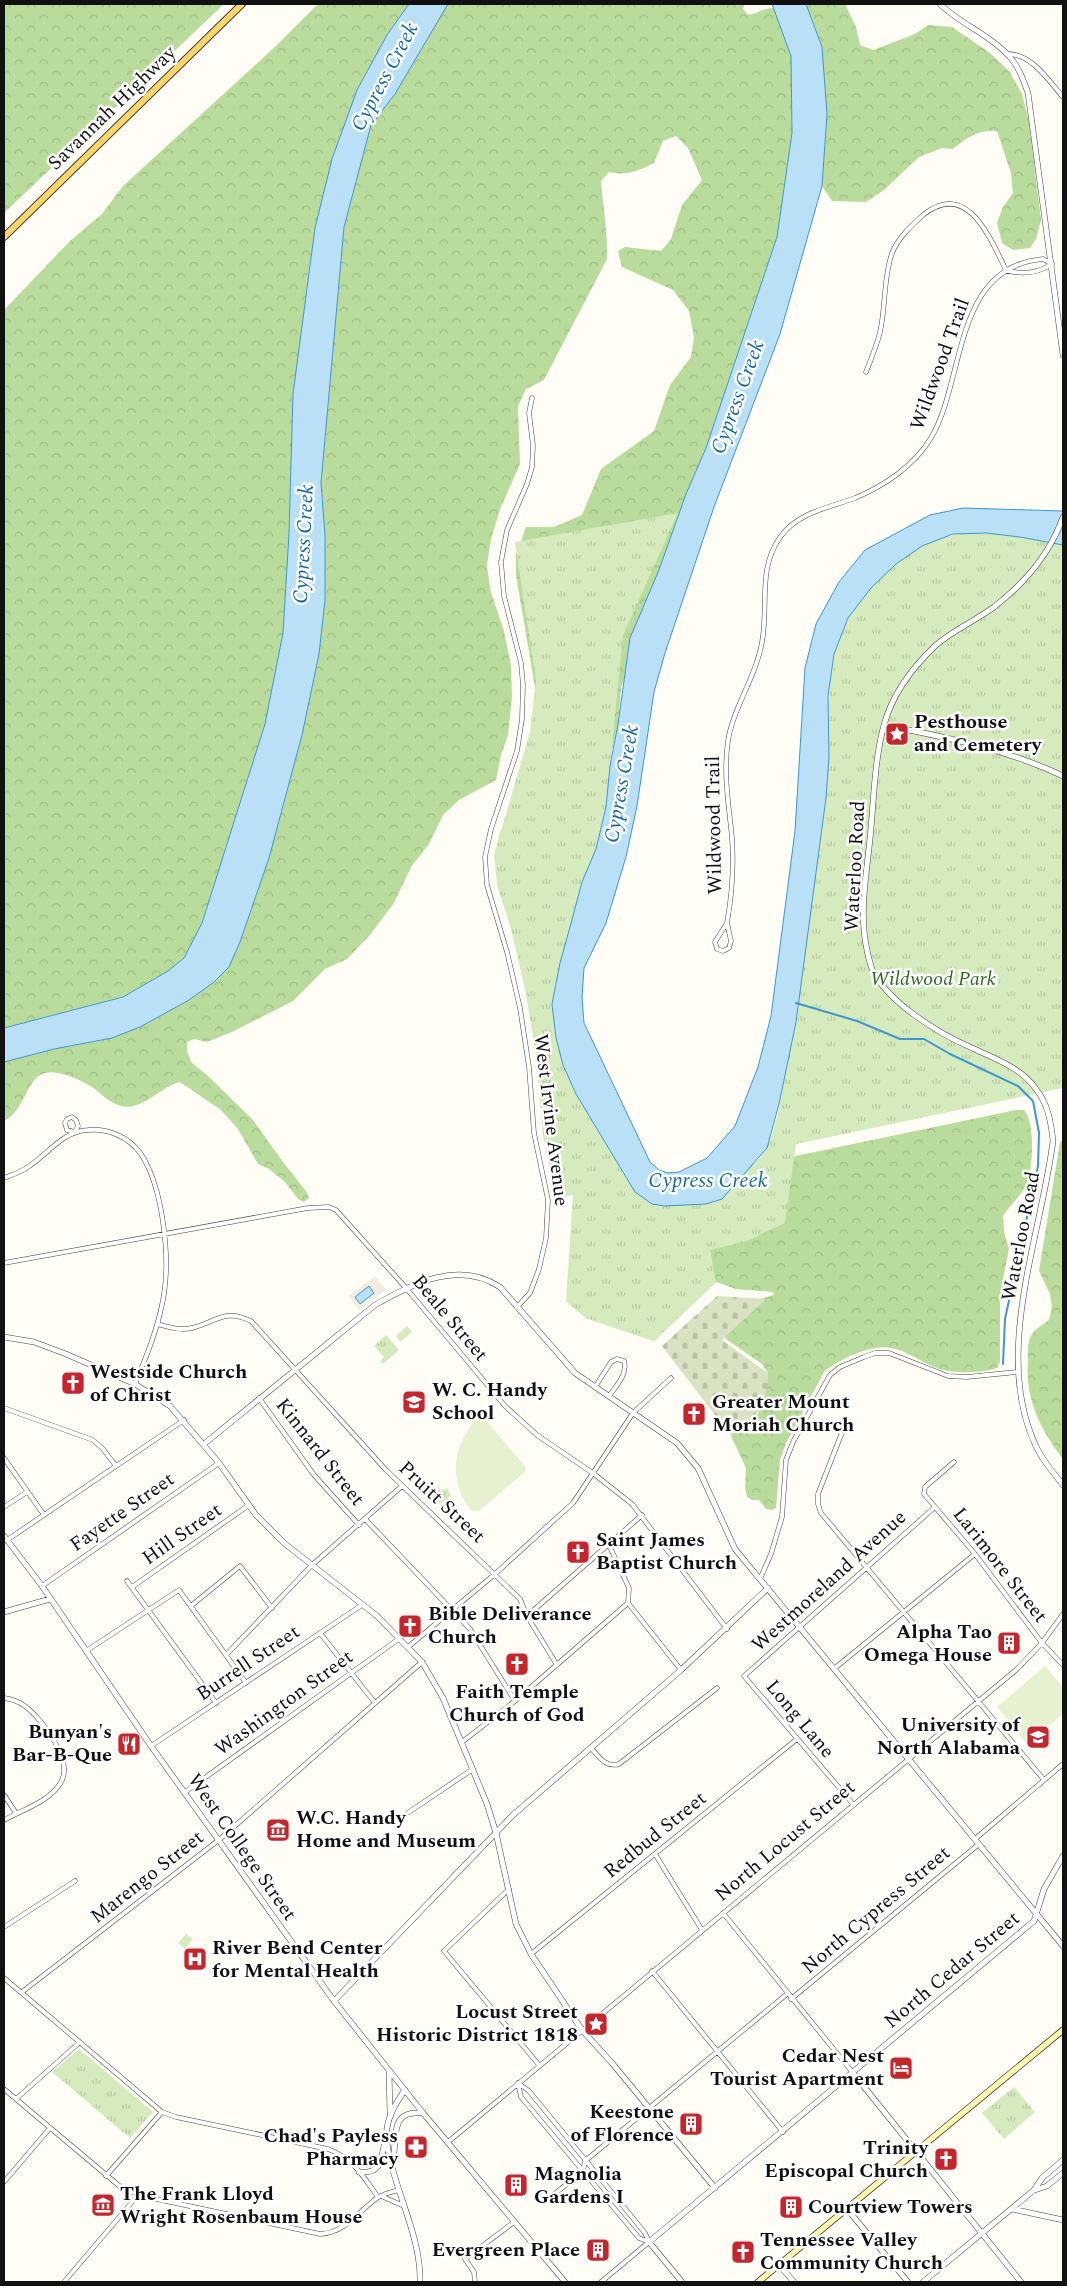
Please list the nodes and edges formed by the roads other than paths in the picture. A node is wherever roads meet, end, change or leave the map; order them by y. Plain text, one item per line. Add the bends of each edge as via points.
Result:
1 (242, 4) edge
2 (940, 4) edge
3 (1008, 54) junction
4 (1063, 97) edge
5 (4, 237) edge
6 (1052, 264) junction
7 (1006, 270) junction
8 (1063, 355) edge
9 (866, 372) dead end
10 (532, 398) dead end
11 (1063, 517) edge
12 (884, 726) junction
13 (1063, 776) edge
14 (727, 923) junction
15 (4, 1178) edge
16 (164, 1234) junction
17 (4, 1263) edge
18 (406, 1288) junction
19 (517, 1307) junction
20 (158, 1324) junction
21 (4, 1337) edge
22 (294, 1370) junction
23 (1017, 1372) junction
24 (671, 1378) dead end
25 (135, 1384) junction
26 (595, 1387) junction
27 (609, 1396) junction
28 (259, 1398) junction
29 (4, 1408) edge
30 (633, 1412) junction
31 (184, 1420) junction
32 (849, 1422) dead end
33 (204, 1444) junction
34 (4, 1458) edge
35 (954, 1462) dead end
36 (219, 1463) junction
37 (116, 1466) junction
38 (594, 1474) junction
39 (1063, 1485) edge
40 (402, 1486) junction
41 (27, 1492) junction
42 (249, 1505) junction
43 (4, 1507) edge
44 (935, 1507) junction
45 (44, 1515) junction
46 (642, 1515) junction
47 (365, 1519) junction
48 (359, 1525) junction
49 (5, 1538) edge
50 (609, 1545) junction
51 (975, 1554) junction
52 (312, 1565) junction
53 (867, 1567) junction
54 (495, 1574) junction
55 (760, 1579) junction
56 (127, 1581) dead end
57 (42, 1586) junction
58 (132, 1587) junction
59 (768, 1588) junction
60 (50, 1599) junction
61 (628, 1604) junction
62 (362, 1605) junction
63 (192, 1606) junction
64 (272, 1608) junction
65 (148, 1609) junction
66 (452, 1609) junction
67 (4, 1612) edge
68 (904, 1612) junction
69 (1063, 1614) edge
70 (527, 1616) junction
71 (800, 1626) junction
72 (728, 1629) junction
73 (320, 1633) junction
74 (400, 1638) junction
75 (1042, 1643) junction
76 (408, 1647) junction
77 (86, 1651) junction
78 (226, 1655) junction
79 (422, 1662) junction
80 (557, 1665) junction
81 (1063, 1665) edge
82 (835, 1668) junction
83 (682, 1670) junction
84 (350, 1672) junction
85 (744, 1676) joint
86 (246, 1683) junction
87 (718, 1688) dead end
88 (4, 1698) edge
89 (515, 1701) junction
90 (979, 1701) junction
91 (216, 1703) junction
92 (375, 1703) junction
93 (797, 1739) junction
94 (462, 1742) junction
95 (151, 1746) junction
96 (591, 1748) junction
97 (910, 1759) junction
98 (1063, 1764) edge
99 (473, 1769) junction
100 (1044, 1780) junction
101 (185, 1792) junction
102 (4, 1796) edge
103 (853, 1804) junction
104 (408, 1812) dead end
105 (16, 1813) junction
106 (4, 1820) edge
107 (496, 1833) junction
108 (975, 1838) junction
109 (220, 1840) junction
110 (979, 1844) junction
111 (655, 1854) junction
112 (1063, 1856) edge
113 (75, 1881) dead end
114 (509, 1888) junction
115 (723, 1913) junction
116 (1037, 1915) junction
117 (4, 1927) edge
118 (702, 1930) junction
119 (1063, 1946) edge
120 (531, 1954) junction
121 (652, 1971) junction
122 (4, 1978) edge
123 (22, 1992) junction
124 (787, 1994) junction
125 (791, 1999) junction
126 (334, 2001) junction
127 (582, 2030) junction
128 (1063, 2030) edge
129 (80, 2042) junction
130 (718, 2051) junction
131 (539, 2065) junction
132 (389, 2071) junction
133 (853, 2073) junction
134 (518, 2083) junction
135 (4, 2089) edge
136 (405, 2090) junction
137 (16, 2099) junction
138 (649, 2108) junction
139 (162, 2112) junction
140 (423, 2113) junction
141 (390, 2116) junction
142 (50, 2128) junction
143 (784, 2132) junction
144 (386, 2139) junction
145 (448, 2142) junction
146 (916, 2152) junction
147 (1063, 2160) edge
148 (585, 2161) junction
149 (392, 2164) junction
150 (583, 2171) junction
151 (359, 2172) junction
152 (1063, 2173) edge
153 (106, 2176) junction
154 (4, 2182) edge
155 (715, 2188) junction
156 (399, 2190) junction
157 (1034, 2190) junction
158 (138, 2195) junction
159 (380, 2196) junction
160 (548, 2200) dead end
161 (404, 2206) junction
162 (1012, 2208) junction
163 (847, 2209) junction
164 (1063, 2220) edge
165 (514, 2222) junction
166 (981, 2234) junction
167 (649, 2242) junction
168 (779, 2265) junction
169 (64, 2282) edge
170 (420, 2282) edge
171 (475, 2282) edge
172 (565, 2282) edge
173 (600, 2282) edge
174 (682, 2282) edge
175 (758, 2282) edge
176 (794, 2282) edge
177 (908, 2282) edge
178 (923, 2282) edge
179 (1021, 2282) edge

1 - 5 main road, Savannah Highway
2 - 3 street
3 - 4 street via 1022,56 1032,63
3 - 6 street via 1020,74 1032,111
6 - 7 street via 1019,274
6 - 7 street, Wildwood Trail via 1043,258 1018,263
6 - 8 street
7 - 9 street via 987,232 966,209 955,203 931,209 903,235 893,252 887,270 880,332
7 - 14 street, Wildwood Trail via 980,297 968,320 940,418 930,439 917,455 898,474 876,488 795,521 770,554 764,580 765,617 758,663 728,739 726,771 732,876
10 - 19 street, West Irvine Avenue via 529,413 532,466 508,526 501,562 504,596 521,663 522,719 512,768 487,845 485,863 487,885 520,1008 534,1132 548,1200 541,1260 530,1292
11 - 12 street, Waterloo Road via 1059,530 1027,578 923,658 895,696
12 - 13 street via 968,742
12 - 23 street, Waterloo Road via 876,774 863,927 872,968 893,996 928,1024 1022,1074 1046,1104 1051,1122 1053,1141 1018,1336
14 - 14 street via 715,942 723,951 729,948 731,941
15 - 16 street via 28,1167 75,1132 109,1132 131,1144 140,1154 157,1195
16 - 17 street
16 - 18 street, Beale Street via 329,1207 343,1217
16 - 20 street via 165,1292
18 - 19 street via 457,1274 477,1275 500,1287
18 - 22 street via 375,1305
18 - 38 street, Beale Street via 511,1412
19 - 26 street via 568,1366
20 - 22 street, Pruitt Street via 179,1330 191,1329 226,1315 239,1315 251,1320
20 - 25 street
21 - 25 street via 34,1342
22 - 28 street
22 - 40 street, Pruitt Street
23 - 39 street, Waterloo Road via 1023,1410 1035,1446
23 - 55 street via 948,1376 895,1355 876,1353 852,1361 830,1375 786,1460 782,1517
24 - 30 street
25 - 31 street via 170,1406
26 - 27 street
26 - 27 street via 611,1362 617,1358 624,1361 624,1373
27 - 30 street
28 - 33 street
28 - 48 street, Kinnard Street via 314,1475
29 - 37 street via 93,1440
30 - 38 street
30 - 55 street via 677,1443 692,1460 728,1538
31 - 33 street
31 - 37 street
32 - 53 street via 818,1494 818,1504
33 - 36 street
34 - 41 street
35 - 44 street, Larimore Street via 925,1487 924,1494
36 - 42 street
36 - 57 street, Fayette Street
37 - 45 street
38 - 46 street, Beale Street
38 - 54 street via 573,1503
40 - 47 street
40 - 54 street, Pruitt Street
41 - 43 street
41 - 45 street
42 - 52 street via 284,1543
42 - 58 street, Hill Street
44 - 51 street, Larimore Street
44 - 53 street, Westmoreland Avenue
45 - 49 street
46 - 50 street
46 - 72 street, Beale Street
47 - 48 street
47 - 66 street, Kinnard Street
48 - 52 street
49 - 57 street, West College Street
50 - 61 street via 629,1588
50 - 70 street
51 - 68 street
51 - 75 street, Larimore Street
52 - 62 street
52 - 64 street
53 - 68 street
53 - 71 street, Westmoreland Avenue
54 - 66 street
54 - 70 street, Pruitt Street via 520,1599
55 - 59 street
56 - 58 street
57 - 60 street, West College Street
58 - 65 street
59 - 71 street
59 - 72 street
60 - 67 street
60 - 77 street, West College Street
61 - 80 street
61 - 83 street
62 - 73 street, Burrell Street
62 - 74 street
63 - 64 street via 240,1566
63 - 65 street via 179,1590
63 - 78 street
64 - 78 street
65 - 77 street
65 - 91 street
66 - 76 street
66 - 89 street, Kinnard Street via 478,1639
68 - 82 street
68 - 90 street
69 - 75 street, North Locust Street
70 - 80 street, Pruitt Street
71 - 82 street
71 - 85 street, Westmoreland Avenue
72 - 83 street
73 - 84 street
73 - 86 street, Burrell Street
74 - 76 street
74 - 84 street, Washington Street
75 - 81 street, Larimore Street
75 - 90 street, North Locust Street
76 - 79 street
77 - 95 street, West College Street
78 - 86 street
79 - 92 street, Marengo Street
79 - 94 street via 443,1698
80 - 89 street
82 - 97 street
83 - 96 street
84 - 92 street
84 - 101 street, Washington Street
85 - 93 street, Long Lane
86 - 91 street, Burrell Street
87 - 96 street via 619,1764 611,1766 605,1763
88 - 105 street via 20,1703 34,1716 63,1757 64,1775 58,1786 49,1795
89 - 94 street
90 - 97 street, North Locust Street
90 - 100 street
91 - 95 street, Burrell Street
92 - 109 street, Marengo Street
93 - 103 street, Long Lane
93 - 111 street, Redbud Street
94 - 99 street
95 - 101 street, West College Street
96 - 107 street
97 - 103 street, North Locust Street
97 - 108 street
98 - 100 street, North Cypress Street
99 - 104 street
99 - 107 street
100 - 108 street, North Cypress Street
101 - 109 street, West College Street
102 - 105 street
103 - 115 street, North Locust Street
105 - 106 street
107 - 114 street
107 - 126 street
108 - 110 street
109 - 123 street, Marengo Street
109 - 126 street, West College Street
110 - 116 street
110 - 125 street, North Cypress Street
111 - 118 street
111 - 120 street, Redbud Street
112 - 116 street, North Cedar Street via 1044,1889
113 - 117 street
114 - 120 street via 516,1924
114 - 131 street via 444,1951
115 - 118 street, North Locust Street
115 - 124 street
116 - 119 street
116 - 133 street, North Cedar Street via 985,1964
118 - 121 street, North Locust Street
120 - 127 street
121 - 127 street, North Locust Street
121 - 130 street
122 - 123 street
123 - 129 street
124 - 125 street
124 - 130 street, North Cypress Street
125 - 133 street
126 - 132 street, West College Street
127 - 131 street, North Locust Street
127 - 138 street
128 - 146 main road
129 - 137 street
129 - 139 street
130 - 138 street, North Cypress Street
130 - 143 street
131 - 134 street, North Locust Street
132 - 136 street, West College Street
132 - 141 street
133 - 143 street, North Cedar Street
133 - 146 street
134 - 145 street, North Locust Street
134 - 148 street via 530,2091
134 - 150 street via 521,2097
135 - 137 street
136 - 140 street, West College Street
136 - 141 street
137 - 142 street
138 - 148 street, North Cypress Street
138 - 155 street
139 - 151 street via 328,2149 348,2158
139 - 153 street
140 - 145 street, West College Street
140 - 149 street via 408,2112 402,2116
141 - 144 street
142 - 153 street
142 - 154 street
143 - 155 street, North Cedar Street
144 - 149 street
144 - 151 street via 380,2165 376,2169
145 - 165 street, West College Street
146 - 163 main road
146 - 166 street
147 - 157 street via 1042,2178
148 - 150 street
148 - 167 street
149 - 156 street
150 - 160 street
150 - 167 street via 639,2238
151 - 159 street
152 - 157 street via 1047,2186
153 - 158 street
155 - 167 street, North Cedar Street
156 - 159 street
156 - 161 street
157 - 162 street
158 - 159 street via 320,2234 344,2227
158 - 169 street
159 - 161 street
161 - 170 street via 417,2246
162 - 164 street
162 - 166 street
163 - 168 main road
163 - 177 street
165 - 171 street via 465,2259 474,2272
165 - 172 street, West College Street
166 - 178 street
166 - 179 street
167 - 173 street
167 - 174 street
168 - 175 main road
168 - 176 street

